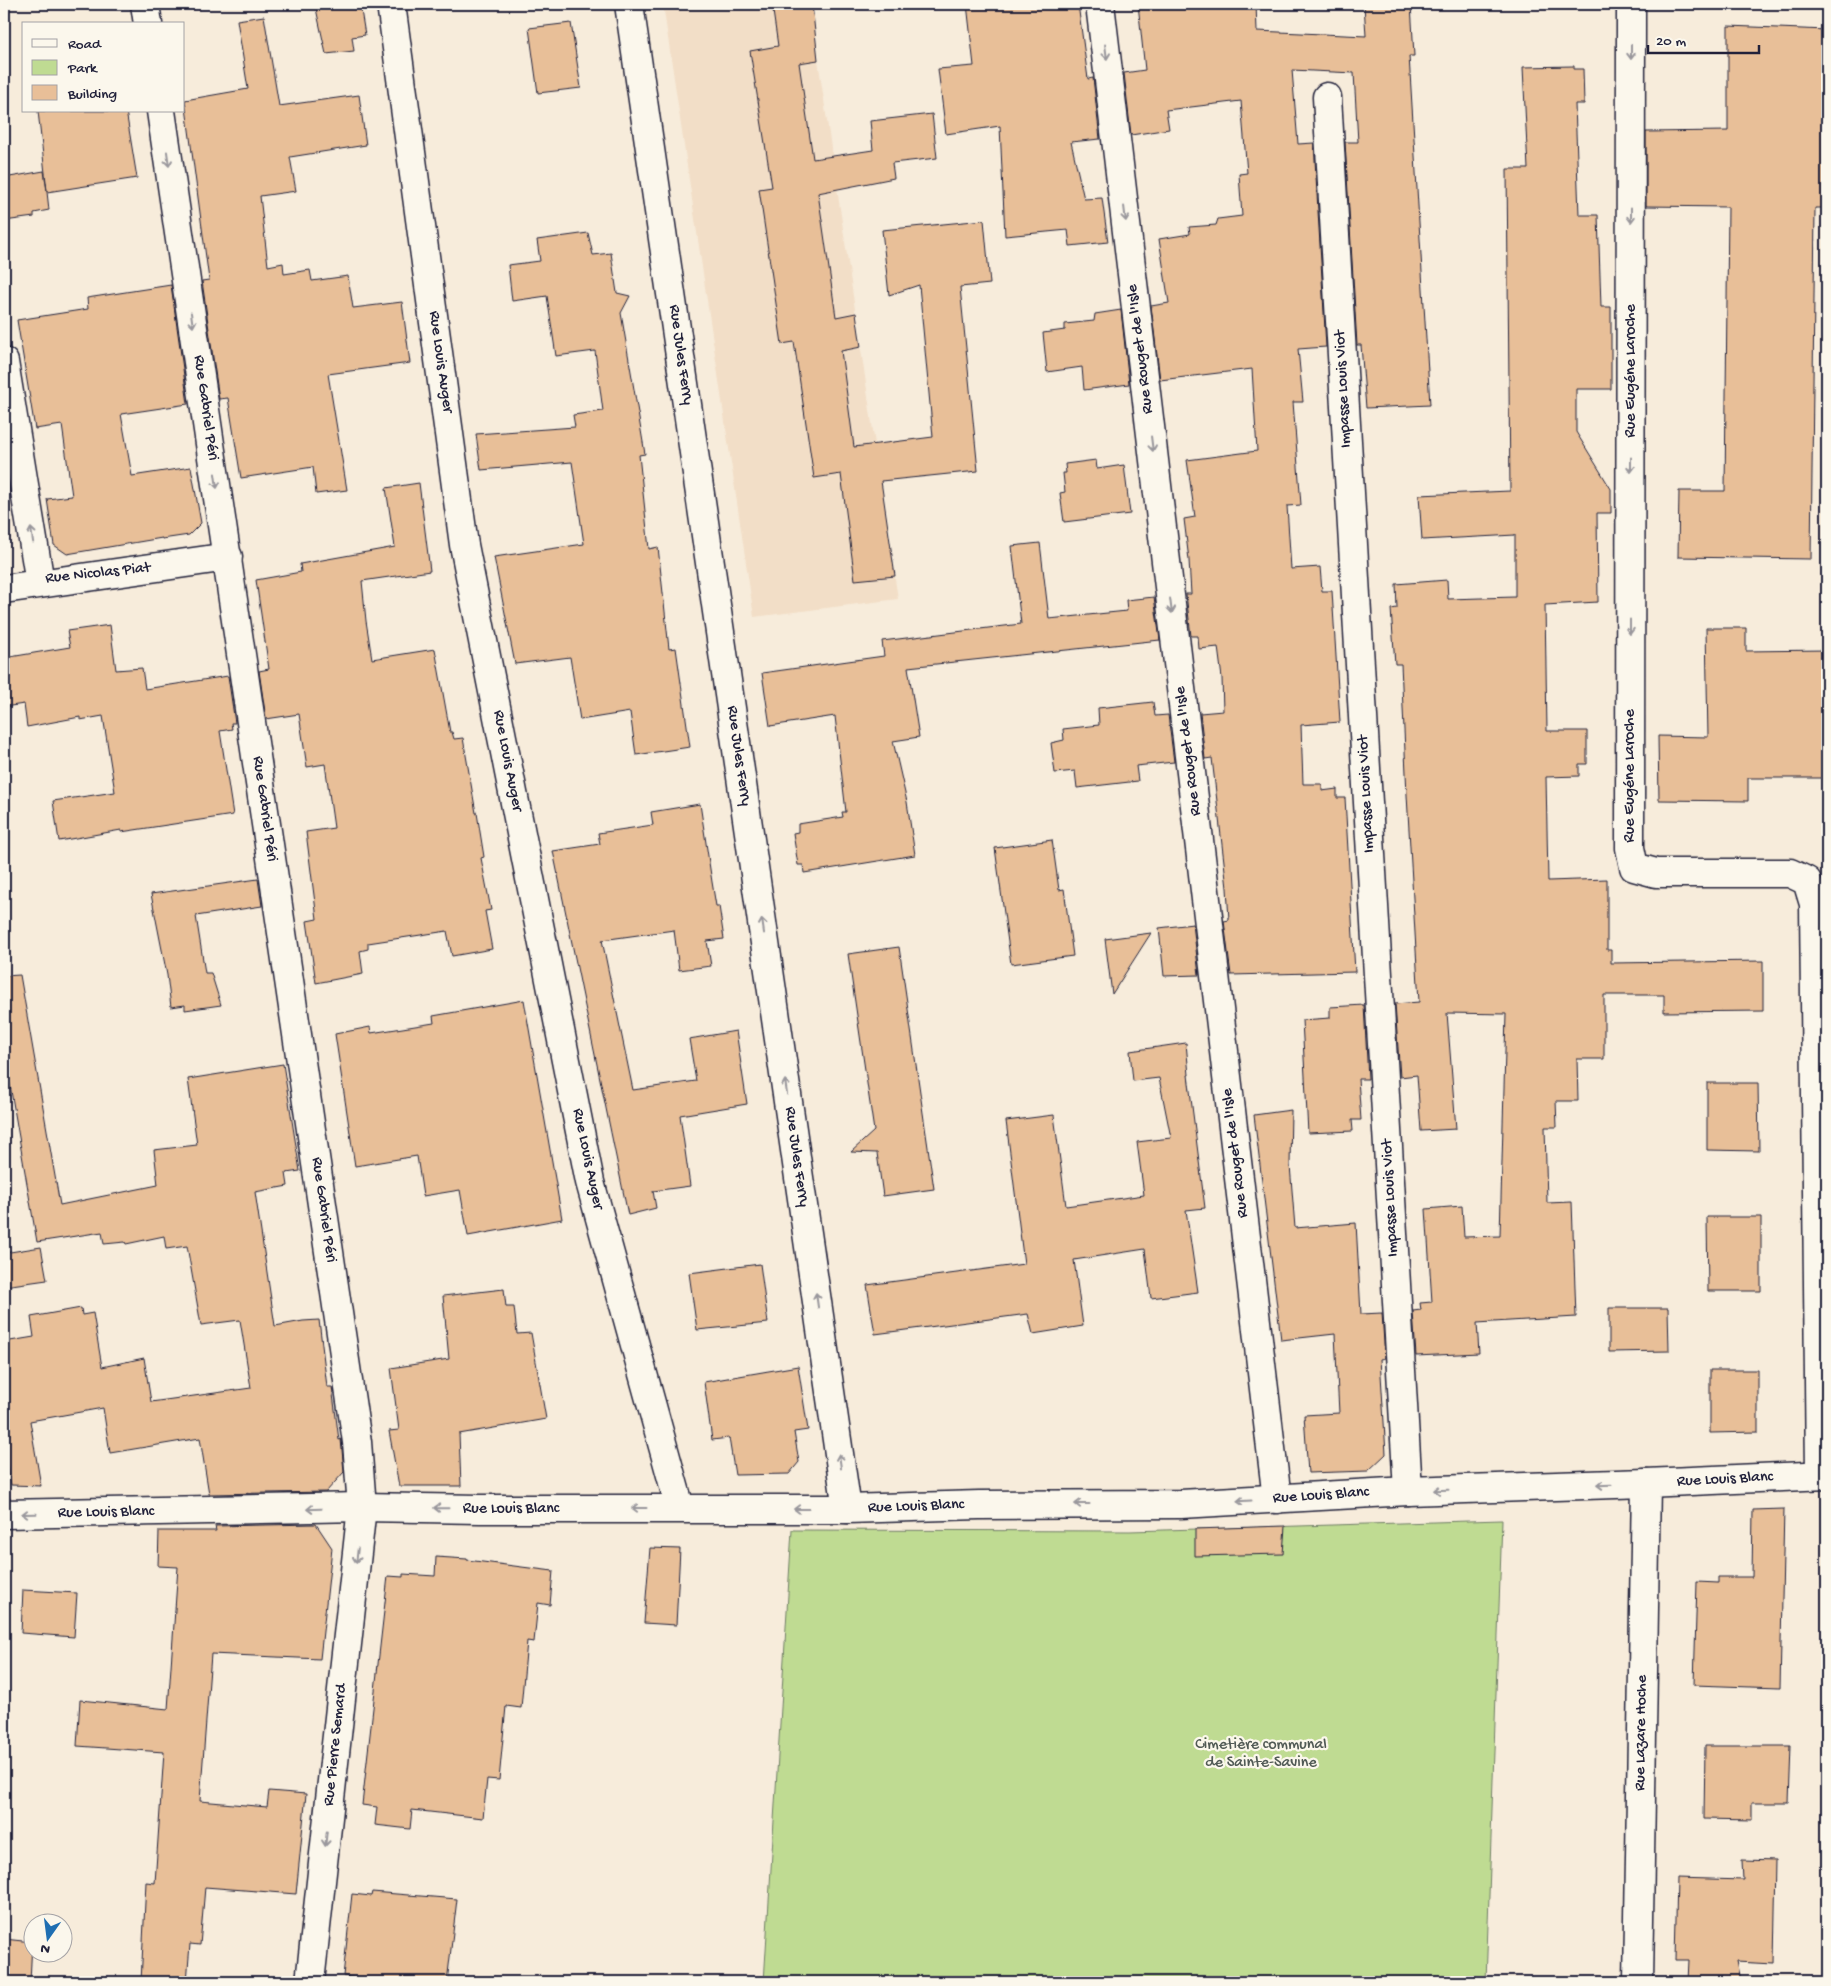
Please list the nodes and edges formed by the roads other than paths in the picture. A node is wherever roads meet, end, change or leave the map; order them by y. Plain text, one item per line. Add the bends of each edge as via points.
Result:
1 (145, 4) edge
2 (391, 4) edge
3 (629, 4) edge
4 (1100, 4) edge
5 (1631, 4) edge
6 (148, 22) edge
7 (1327, 96) dead end
8 (161, 112) edge
9 (4, 362) edge
10 (228, 557) junction
11 (40, 584) junction
12 (4, 589) edge
13 (1823, 1475) edge
14 (1646, 1483) junction
15 (1408, 1490) junction
16 (1277, 1499) junction
17 (362, 1507) junction
18 (680, 1508) junction
19 (847, 1509) junction
20 (4, 1514) edge
21 (310, 1982) edge
22 (1638, 1982) edge

1 - 6 street
2 - 18 street, Rue Louis Auger via 464,545 590,1182
19 -> 3 street, Rue Jules Ferry
4 -> 16 street, Rue Rouget de l'Isle
5 -> 13 street, Rue Eugéne Laroche via 1630,848 1634,867 1656,873 1790,873 1807,881 1814,904
7 - 15 street, Impasse Louis Viot
8 -> 10 street, Rue Gabriel Péri
11 -> 9 street, Rue Nicolas Piat
10 - 11 street, Rue Nicolas Piat
10 - 17 street, Rue Gabriel Péri via 354,1422
11 - 12 street
13 - 14 street, Rue Louis Blanc
14 -> 15 street, Rue Louis Blanc
14 - 22 street, Rue Lazare Hoche
15 - 16 street, Rue Louis Blanc
16 -> 19 street, Rue Louis Blanc via 1181,1504
18 -> 17 street, Rue Louis Blanc
17 -> 20 street, Rue Louis Blanc
17 -> 21 street, Rue Pierre Semard
19 -> 18 street, Rue Louis Blanc

